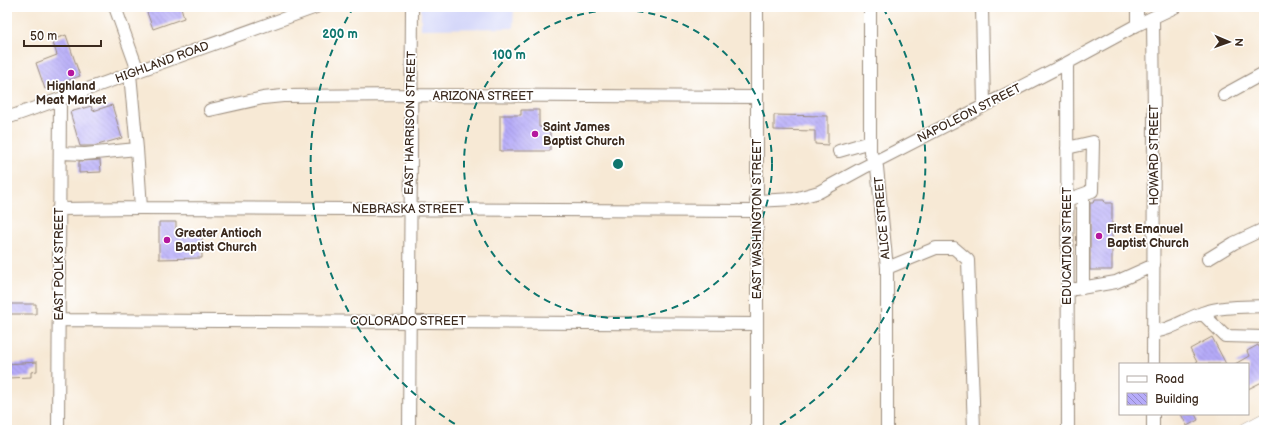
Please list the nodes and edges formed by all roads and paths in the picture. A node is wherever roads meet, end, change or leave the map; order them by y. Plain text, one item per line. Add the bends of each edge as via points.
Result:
1 (115, 7) edge
2 (316, 7) edge
3 (412, 7) edge
4 (757, 7) edge
5 (870, 7) edge
6 (982, 7) edge
7 (1137, 7) edge
8 (1175, 7) edge
9 (296, 10) edge
10 (1153, 18) junction
11 (1137, 25) junction
12 (1067, 63) junction
13 (134, 72) junction
14 (1264, 73) edge
15 (411, 95) junction
16 (1224, 95) dead end
17 (757, 97) junction
18 (60, 99) junction
19 (984, 105) junction
20 (210, 110) dead end
21 (7, 118) edge
22 (870, 142) junction
23 (1067, 148) junction
24 (137, 149) junction
25 (839, 151) dead end
26 (60, 153) junction
27 (875, 162) junction
28 (1083, 195) junction
29 (1067, 200) junction
30 (757, 206) junction
31 (141, 208) junction
32 (58, 209) junction
33 (410, 209) junction
34 (1264, 229) edge
35 (1208, 259) dead end
36 (1154, 265) junction
37 (886, 268) junction
38 (1083, 288) junction
39 (1067, 290) junction
40 (1264, 306) edge
41 (1202, 313) junction
42 (59, 320) junction
43 (409, 321) junction
44 (757, 324) junction
45 (1153, 332) junction
46 (1264, 337) edge
47 (1153, 363) edge
48 (1153, 415) edge
49 (1264, 421) edge
50 (58, 430) edge
51 (409, 430) edge
52 (757, 430) edge
53 (887, 430) edge
54 (974, 430) edge
55 (1068, 430) edge
56 (1153, 430) edge
57 (1247, 430) edge

1 - 13 street
2 - 9 street, HIGHLAND ROAD
3 - 15 street, EAST HARRISON STREET
4 - 17 street, EAST WASHINGTON STREET
5 - 22 street, ALICE STREET
6 - 19 street
7 - 11 street
8 - 10 street, NAPOLEON STREET
9 - 13 street, HIGHLAND ROAD
10 - 11 street, NAPOLEON STREET
10 - 36 street, HOWARD STREET
11 - 12 street, NAPOLEON STREET
12 - 19 street, NAPOLEON STREET
12 - 23 street, EDUCATION STREET
13 - 18 street, HIGHLAND ROAD
13 - 24 street
14 - 16 street
15 - 17 street, ARIZONA STREET
15 - 20 street, ARIZONA STREET via 282,96
15 - 33 street, EAST HARRISON STREET
17 - 30 street, EAST WASHINGTON STREET
18 - 21 street, HIGHLAND ROAD
18 - 26 street, EAST POLK STREET
19 - 27 street, NAPOLEON STREET
22 - 25 street
22 - 27 street, ALICE STREET via 870,152
23 - 28 street via 1093,142 1092,192
23 - 29 street, EDUCATION STREET
24 - 26 street via 85,154
24 - 31 street
26 - 32 street, EAST POLK STREET
27 - 30 street, NAPOLEON STREET via 819,192
27 - 37 street, ALICE STREET
28 - 29 street
28 - 38 street
29 - 39 street, EDUCATION STREET
30 - 33 street, NEBRASKA STREET
30 - 44 street, EAST WASHINGTON STREET
31 - 32 street, NEBRASKA STREET
31 - 33 street, NEBRASKA STREET
32 - 42 street, EAST POLK STREET
33 - 43 street, EAST HARRISON STREET
34 - 35 street
36 - 38 street via 1116,282
36 - 45 street, HOWARD STREET
37 - 53 street, ALICE STREET
37 - 54 street via 936,248 954,248 968,260
38 - 39 street
39 - 55 street, EDUCATION STREET
40 - 41 street via 1216,309
41 - 45 street via 1164,331
41 - 46 street via 1225,336
42 - 43 street, COLORADO STREET
42 - 50 street, EAST POLK STREET
43 - 44 street, COLORADO STREET
43 - 51 street, EAST HARRISON STREET
44 - 52 street, EAST WASHINGTON STREET
45 - 47 street, HOWARD STREET
48 - 56 street
49 - 57 main road

